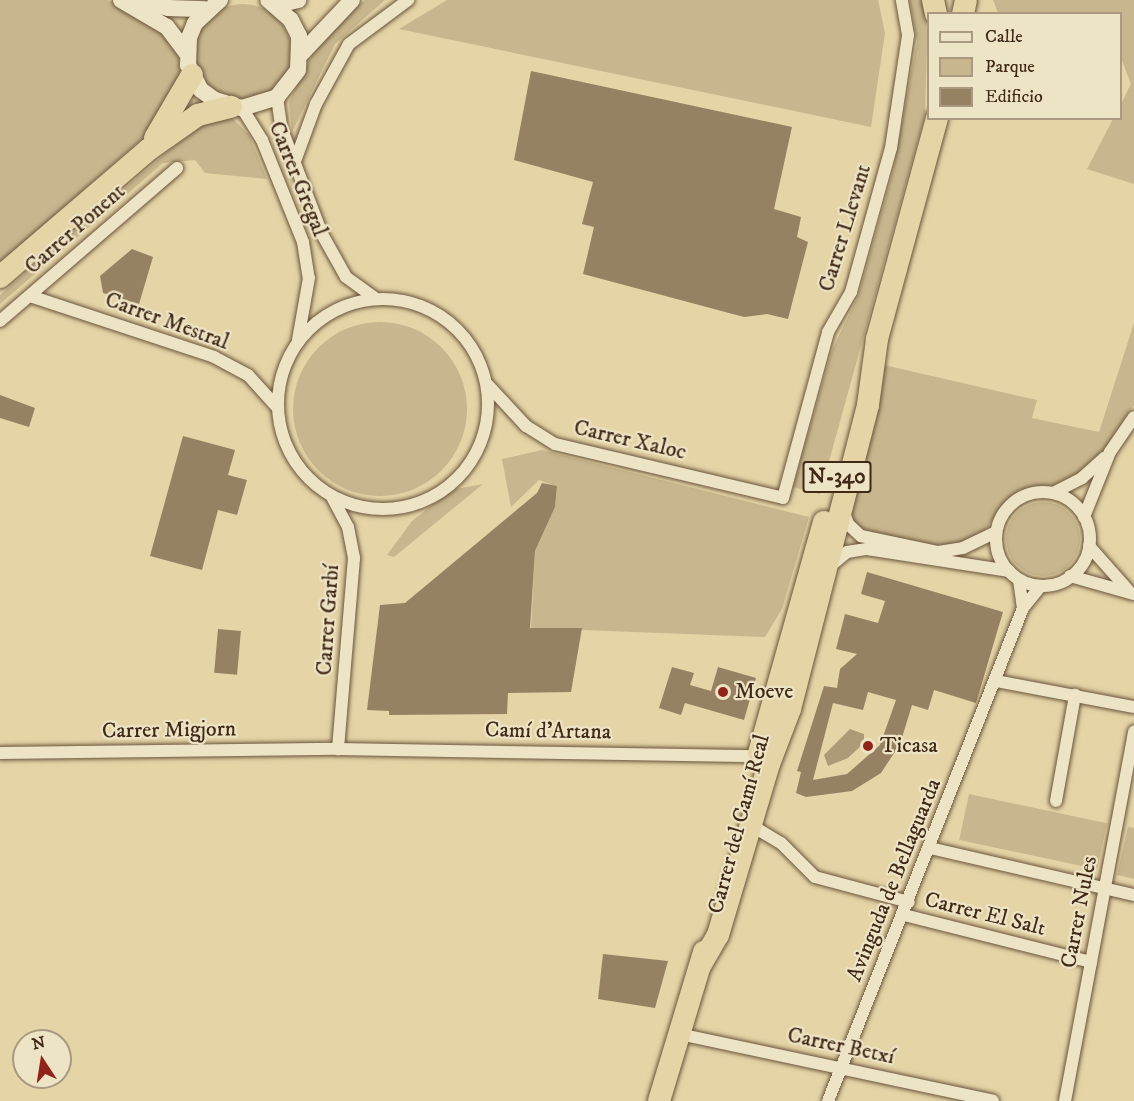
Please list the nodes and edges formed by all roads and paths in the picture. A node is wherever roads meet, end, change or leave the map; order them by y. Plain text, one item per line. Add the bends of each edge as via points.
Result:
1 (121, 0) edge
2 (134, 0) edge
3 (298, 0) edge
4 (352, 0) edge
5 (408, 0) edge
6 (902, 0) edge
7 (215, 2) edge
8 (273, 3) edge
9 (301, 54) junction
10 (189, 65) junction
11 (277, 97) junction
12 (236, 107) junction
13 (934, 125) edge
14 (147, 150) junction
15 (294, 164) junction
16 (177, 168) dead end
17 (0, 277) edge
18 (30, 296) junction
19 (375, 298) junction
20 (0, 321) edge
21 (877, 339) junction
22 (298, 341) junction
23 (488, 384) junction
24 (276, 406) junction
25 (1134, 417) edge
26 (1110, 452) junction
27 (1053, 493) junction
28 (332, 497) junction
29 (783, 498) joint
30 (841, 505) junction
31 (1084, 517) junction
32 (996, 532) junction
33 (1089, 546) junction
34 (829, 566) junction
35 (1009, 571) junction
36 (1070, 576) junction
37 (1020, 580) junction
38 (1041, 586) junction
39 (1133, 593) edge
40 (1023, 608) junction
41 (996, 681) junction
42 (1075, 695) junction
43 (1134, 707) edge
44 (1134, 731) edge
45 (338, 749) junction
46 (0, 753) edge
47 (758, 756) junction
48 (1056, 801) dead end
49 (759, 830) dead end
50 (930, 848) junction
51 (1105, 889) junction
52 (1134, 895) edge
53 (909, 902) junction
54 (904, 915) junction
55 (1091, 962) junction
56 (700, 966) junction
57 (679, 1034) junction
58 (840, 1067) junction
59 (659, 1101) edge
60 (828, 1101) edge
61 (993, 1101) edge
62 (1065, 1101) edge

1 - 10 main road via 166,27
2 - 7 main road via 168,8
3 - 8 main road
4 - 9 main road
5 - 15 street via 349,44 316,104
6 - 29 street, Carrer Llevant via 908,35 891,148 851,292 828,332
7 - 10 main road via 195,23
8 - 9 main road via 291,20
9 - 11 main road via 290,85
10 - 12 main road via 201,90
10 - 14 highway
11 - 12 main road
11 - 15 street, Carrer Gregal via 281,127
12 - 14 highway via 198,115
12 - 22 street, Carrer Gregal via 262,140 303,242 309,278
13 - 21 highway, N-340
14 - 17 highway
15 - 19 street, Carrer Gregal via 322,234 346,277
16 - 18 street, Carrer Ponent
18 - 20 street, Carrer Ponent
18 - 24 street, Carrer Mestral via 214,357 248,375
19 - 22 street via 346,304 319,319
19 - 23 street via 419,304 451,322 475,350
21 - 30 highway via 868,405
21 - 47 highway, Carrer del Camí Real / N-340
22 - 24 street via 281,372
23 - 28 street via 489,418 478,451 459,479 431,498 399,509 364,508
23 - 29 street, Carrer Xaloc via 526,426 555,444
24 - 28 street via 281,434 292,459 310,481
25 - 26 street
26 - 27 street via 1082,478
26 - 31 street
27 - 31 street via 1066,498
27 - 32 street via 1038,492 1016,501 1001,518
28 - 45 street, Carrer Garbí via 348,527 354,558
30 - 32 street via 848,524 861,536 938,552 963,548
30 - 34 highway
31 - 33 street
32 - 35 street via 1000,560
33 - 36 street
33 - 39 street via 1105,569
34 - 35 street via 847,552 867,549
34 - 56 highway via 790,709 769,764 718,934
35 - 37 street
36 - 38 street
36 - 39 street
37 - 38 street
37 - 40 street, Avinguda de Bellaguarda
38 - 40 street, Avinguda de Bellaguarda
40 - 41 street, Avinguda de Bellaguarda
41 - 42 street
41 - 50 street, Avinguda de Bellaguarda
42 - 43 street
42 - 48 street
44 - 51 street, Carrer Nules
45 - 46 street, Carrer Migjorn
45 - 47 street, Camí d'Artana
47 - 56 highway, Carrer del Camí Real / N-340
49 - 53 street via 781,843 815,878
50 - 51 street
50 - 53 street, Avinguda de Bellaguarda
51 - 52 street
51 - 55 street, Carrer Nules
53 - 54 street, Avinguda de Bellaguarda
54 - 55 street, Carrer El Salt
54 - 58 street, Avinguda de Bellaguarda
55 - 62 street, Carrer Nules
56 - 57 highway, Carrer del Camí Real / N-340
57 - 58 street, Carrer Betxí
57 - 59 highway, Carrer del Camí Real / N-340
58 - 60 street, Avinguda de Bellaguarda
58 - 61 street, Carrer Betxí

